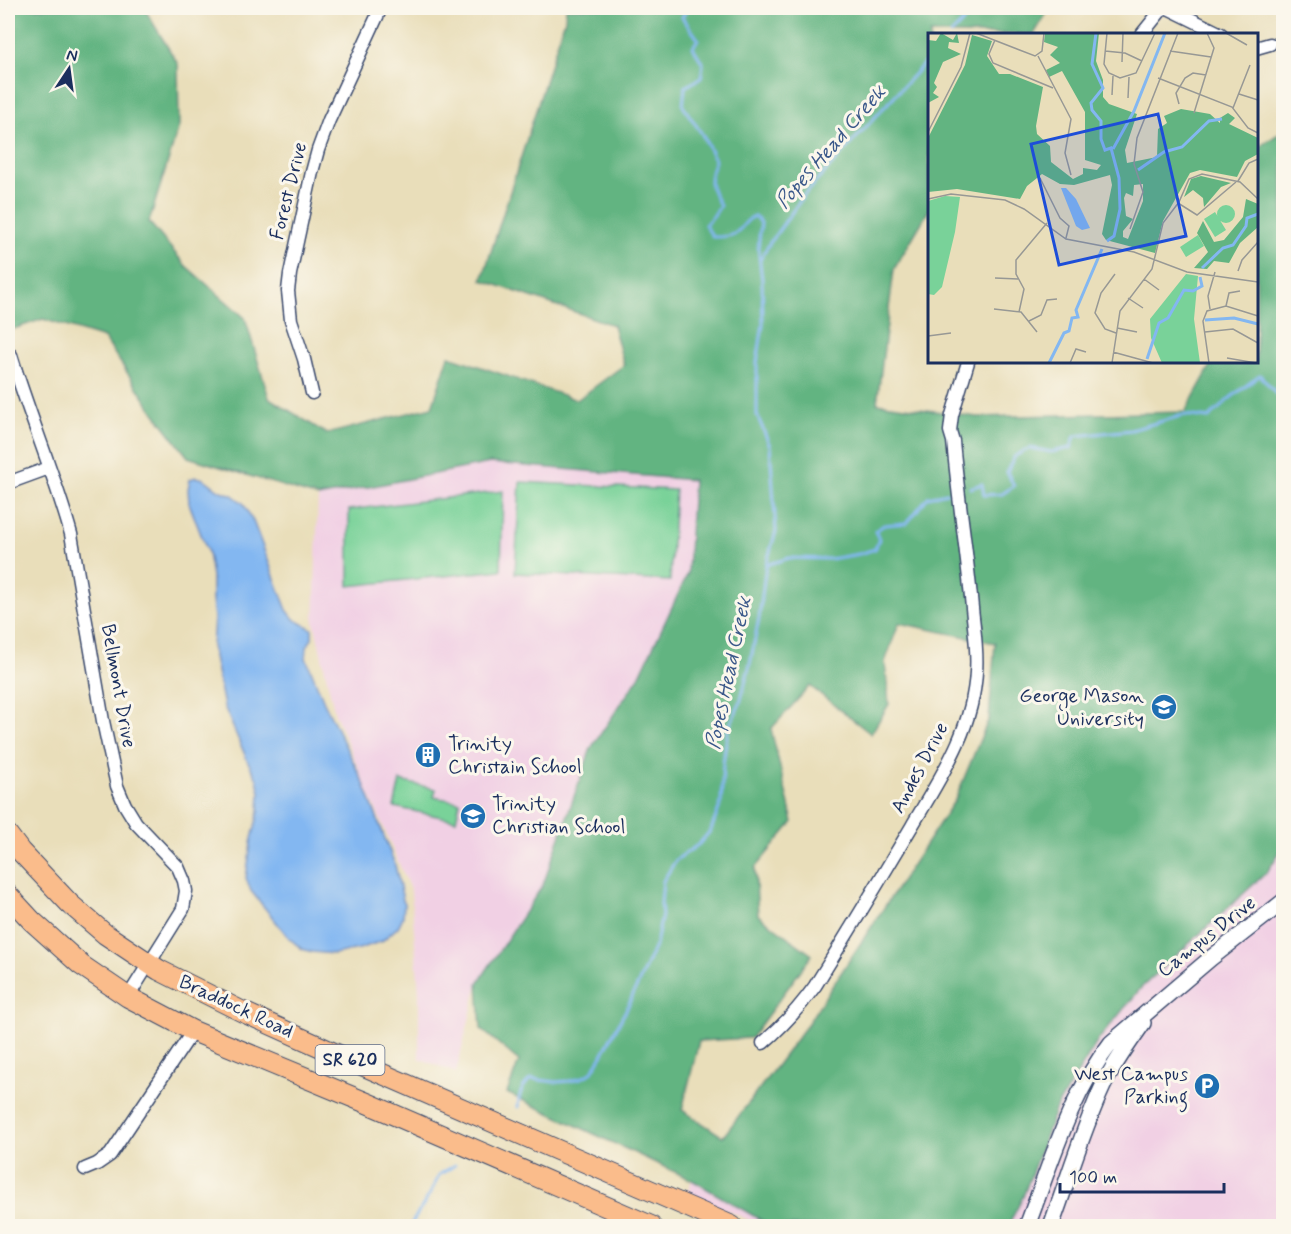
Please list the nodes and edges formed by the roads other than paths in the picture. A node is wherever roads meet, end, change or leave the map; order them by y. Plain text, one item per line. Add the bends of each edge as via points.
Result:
1 (381, 8) edge
2 (1165, 8) edge
3 (1143, 33) edge
4 (1219, 33) edge
5 (1270, 44) dead end
6 (1258, 48) edge
7 (10, 355) dead end
8 (968, 363) edge
9 (312, 393) dead end
10 (49, 468) junction
11 (8, 483) edge
12 (8, 835) edge
13 (8, 895) edge
14 (1284, 902) edge
15 (149, 964) junction
16 (128, 997) junction
17 (1156, 1004) junction
18 (193, 1031) junction
19 (763, 1043) dead end
20 (85, 1169) dead end
21 (651, 1227) edge
22 (732, 1227) edge
23 (1027, 1227) edge
24 (1051, 1227) edge

1 - 9 street, Forest Drive via 318,150 290,274 291,320
2 - 3 street
2 - 4 street
5 - 6 street
7 - 10 street, Bellmont Drive
8 - 19 street, Andes Drive via 950,431 976,656 975,687 967,719 947,765 815,986
10 - 11 street
10 - 15 street, Bellmont Drive via 71,534 117,786 136,823 178,867 184,880 183,909
12 - 15 main road, Braddock Road / SR 620 via 70,904
13 - 16 main road, Braddock Road / SR 620 via 81,965
14 - 17 street, Campus Drive
15 - 16 street, Bellmont Drive
15 - 22 main road, Braddock Road / SR 620 via 292,1034
16 - 18 main road, Braddock Road / SR 620
17 - 23 street, Campus Drive via 1111,1043 1086,1079 1066,1121
17 - 24 street, Campus Drive via 1104,1084
18 - 20 street via 110,1155
18 - 21 main road, Braddock Road / SR 620

